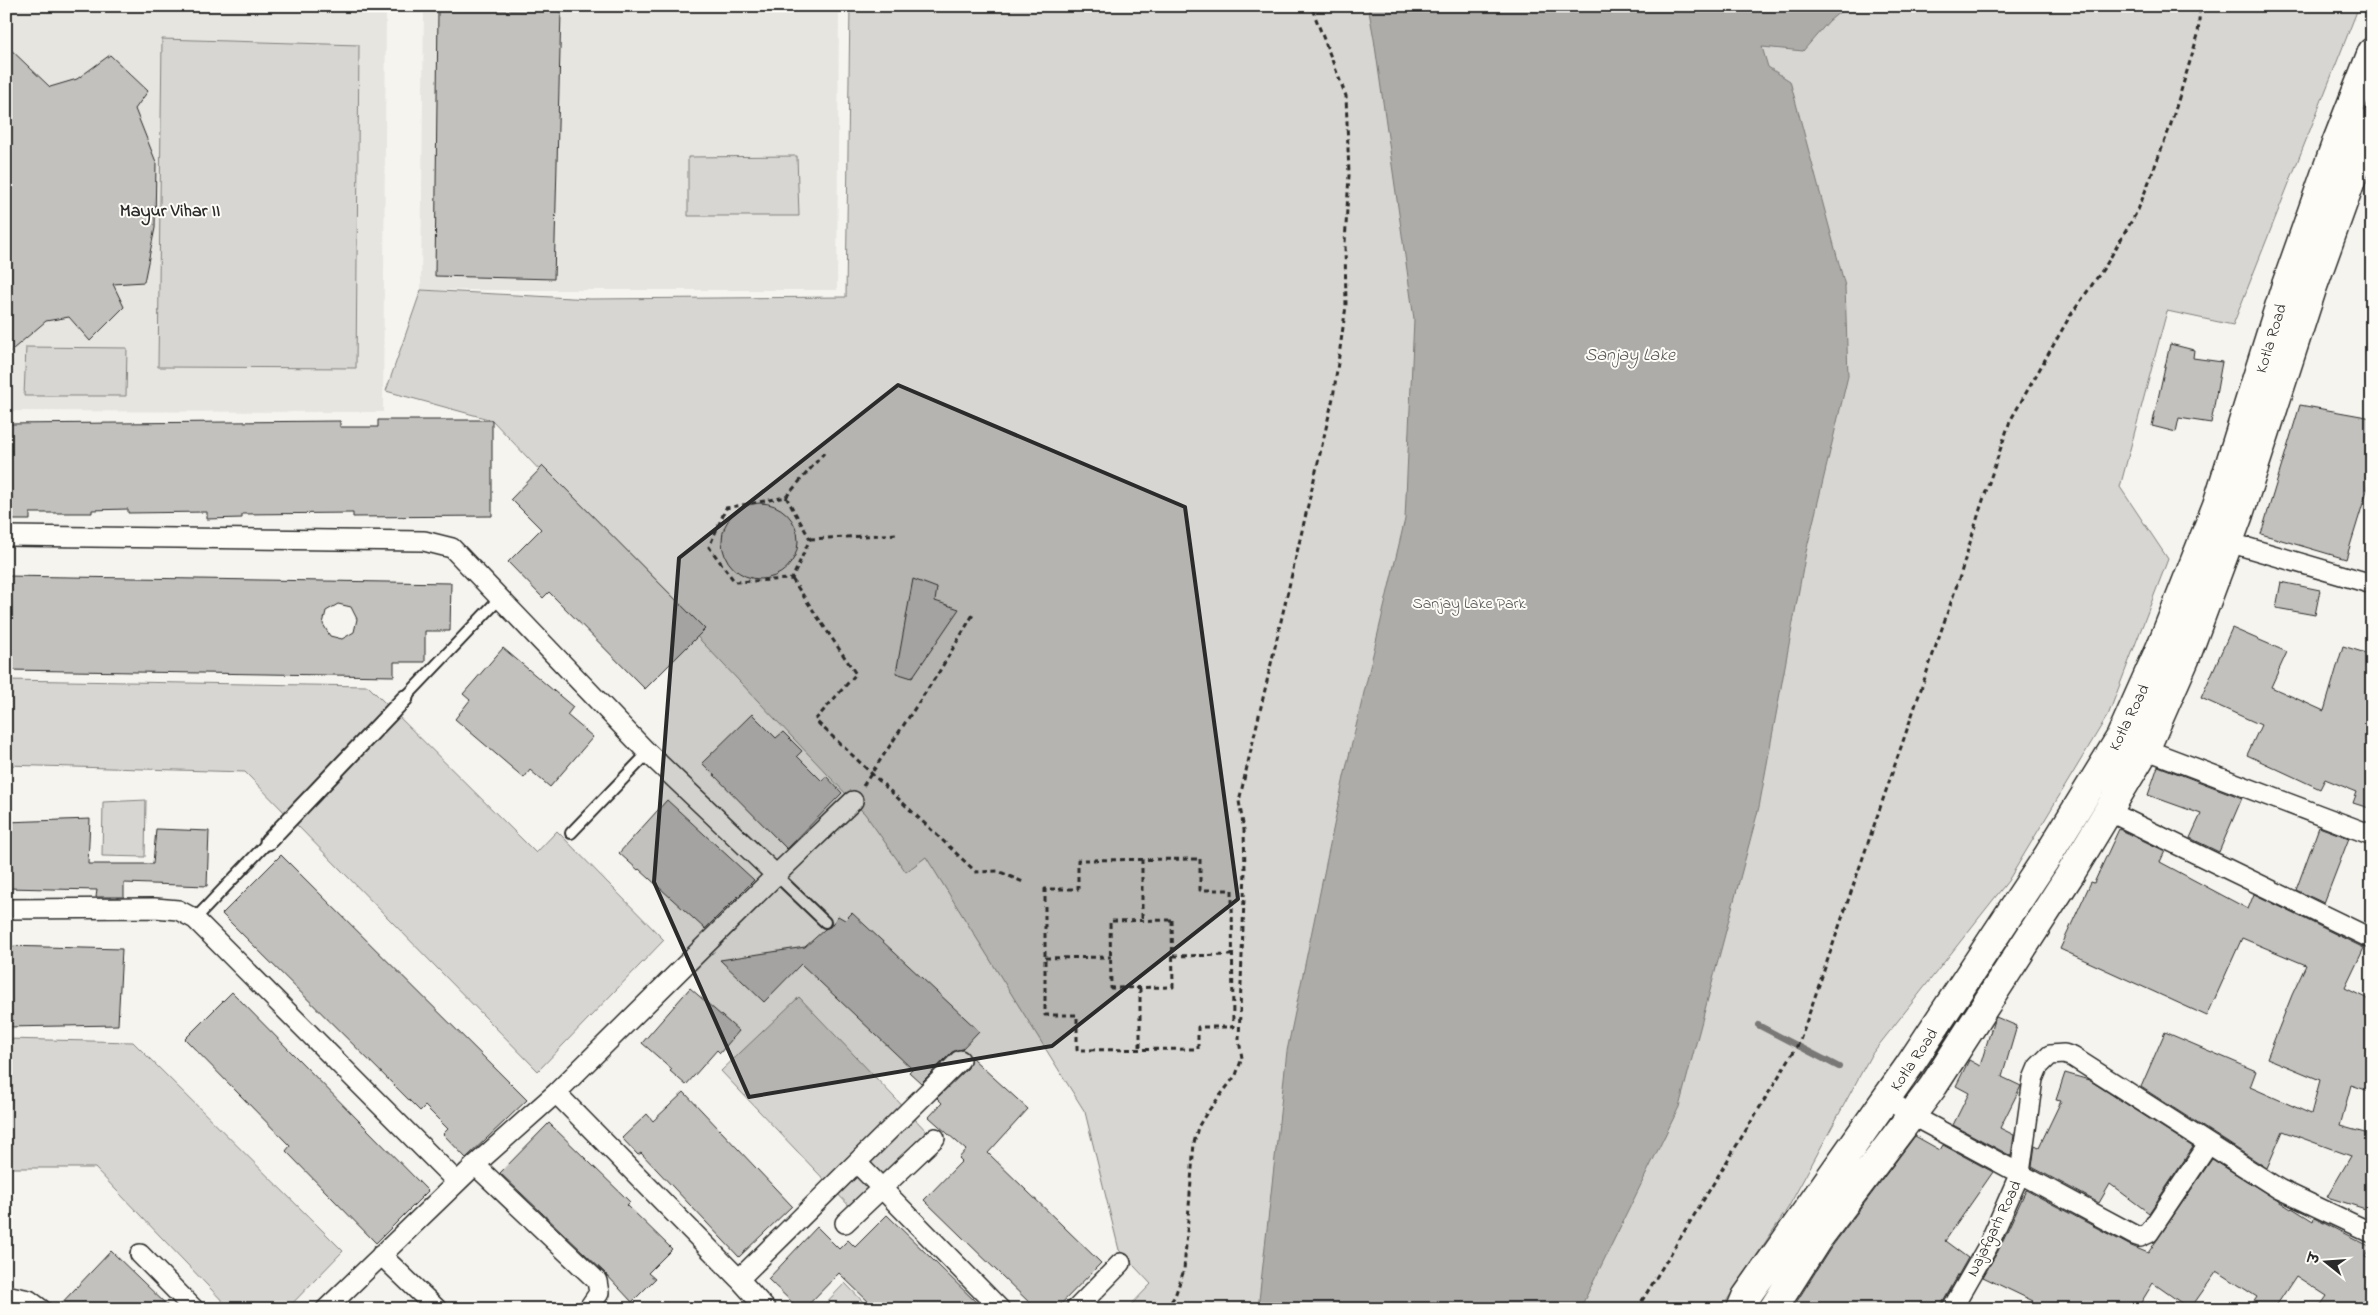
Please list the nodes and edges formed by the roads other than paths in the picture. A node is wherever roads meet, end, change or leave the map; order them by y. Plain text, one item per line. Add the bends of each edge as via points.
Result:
1 (2372, 52) edge
2 (2372, 122) edge
3 (6, 536) edge
4 (2228, 542) junction
5 (2372, 584) edge
6 (501, 597) junction
7 (405, 698) joint
8 (2120, 738) junction
9 (2145, 750) junction
10 (648, 753) junction
11 (853, 801) dead end
12 (2110, 812) junction
13 (571, 833) dead end
14 (2372, 835) edge
15 (268, 842) joint
16 (776, 875) junction
17 (6, 909) edge
18 (195, 919) junction
19 (825, 922) dead end
20 (2372, 939) edge
21 (960, 1060) dead end
22 (556, 1093) junction
23 (1886, 1098) junction
24 (1911, 1115) junction
25 (935, 1138) dead end
26 (2208, 1145) junction
27 (856, 1163) junction
28 (475, 1165) junction
29 (2020, 1173) junction
30 (457, 1182) junction
31 (884, 1189) junction
32 (845, 1223) dead end
33 (2372, 1233) edge
34 (140, 1254) dead end
35 (381, 1255) junction
36 (1121, 1263) dead end
37 (739, 1279) junction
38 (6, 1295) edge
39 (41, 1309) edge
40 (194, 1309) edge
41 (326, 1309) edge
42 (437, 1309) edge
43 (588, 1309) edge
44 (766, 1309) edge
45 (1000, 1309) edge
46 (1076, 1309) edge
47 (1741, 1309) edge
48 (1773, 1309) edge
49 (1952, 1309) edge

1 - 8 main road, Kotla Road via 2286,285 2217,505 2162,644
2 - 4 main road, Kotla Road via 2312,288
3 - 6 street via 424,541 452,548
4 - 5 street
4 - 9 main road, Kotla Road via 2185,659
6 - 7 lane
6 - 10 street
7 - 15 street
8 - 9 street
8 - 23 main road, Kotla Road via 2042,865
9 - 12 main road, Kotla Road
9 - 14 street
10 - 13 lane
10 - 16 street
11 - 16 street
12 - 20 street
12 - 24 main road, Kotla Road via 1932,1088
15 - 18 lane
16 - 19 lane
16 - 22 street
17 - 18 street via 155,908 178,910
18 - 30 street
21 - 27 street
22 - 28 street
22 - 37 street
23 - 24 street
23 - 47 main road, Kotla Road via 1746,1297
24 - 29 street
24 - 48 main road, Kotla Road via 1817,1240
25 - 31 street
26 - 29 street via 2149,1233 2140,1236
26 - 29 street, Najafgarh Road via 2073,1057 2050,1054 2038,1067 2033,1079
26 - 33 street via 2279,1189
27 - 31 street
27 - 37 street
28 - 30 street
28 - 43 street via 597,1281 599,1293
29 - 49 street, Najafgarh Road via 1988,1246
30 - 35 street
31 - 32 street
31 - 45 street
34 - 40 street
35 - 41 street
35 - 42 street
36 - 46 street
37 - 44 street
38 - 39 street via 29,1300

